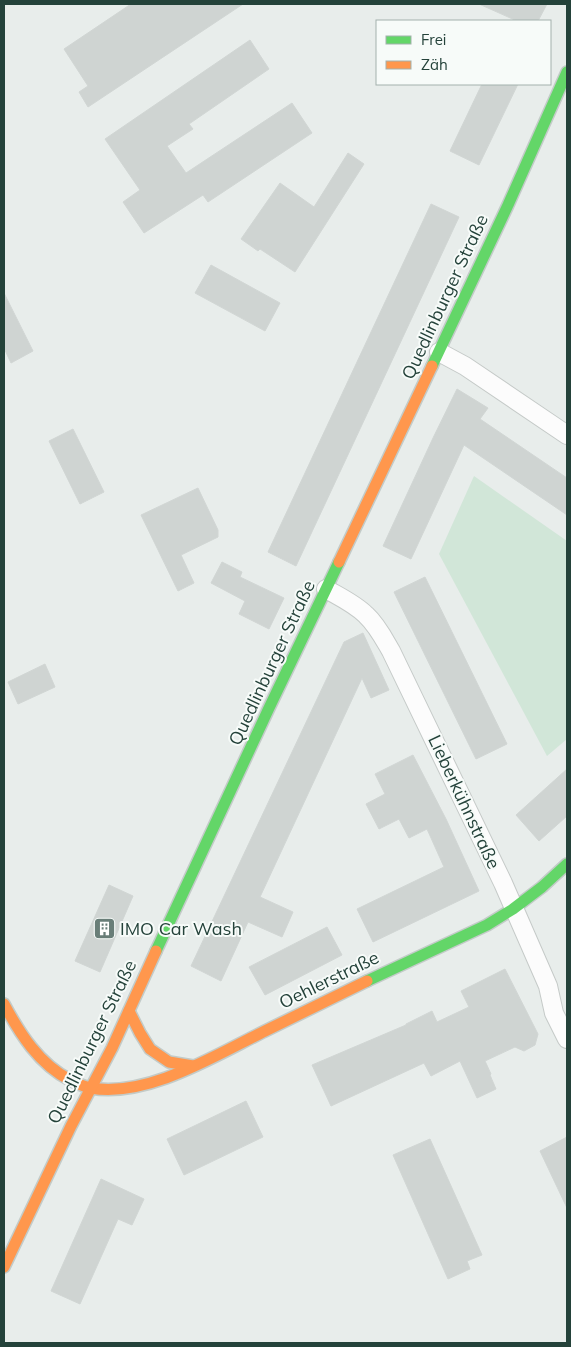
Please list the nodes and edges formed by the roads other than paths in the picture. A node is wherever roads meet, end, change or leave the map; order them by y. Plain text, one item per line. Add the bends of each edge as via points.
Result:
1 (567, 72) edge
2 (439, 352) junction
3 (567, 435) edge
4 (326, 589) junction
5 (567, 864) edge
6 (513, 909) junction
7 (4, 1004) edge
8 (129, 1010) junction
9 (567, 1039) edge
10 (193, 1066) junction
11 (90, 1088) junction
12 (4, 1267) edge

1 - 2 main road, Quedlinburger Straße
2 - 3 street
2 - 4 main road, Quedlinburger Straße
4 - 6 street, Lieberkühnstraße via 366,615 392,651
4 - 8 main road, Quedlinburger Straße
5 - 6 main road, Oehlerstraße
6 - 9 street, Lieberkühnstraße via 548,986 554,1013
6 - 10 main road, Oehlerstraße
7 - 11 main road via 42,1060 59,1074
8 - 10 main road via 150,1049 169,1062
8 - 11 main road, Quedlinburger Straße
10 - 11 main road, Oehlerstraße via 128,1088
11 - 12 main road, Quedlinburger Straße

